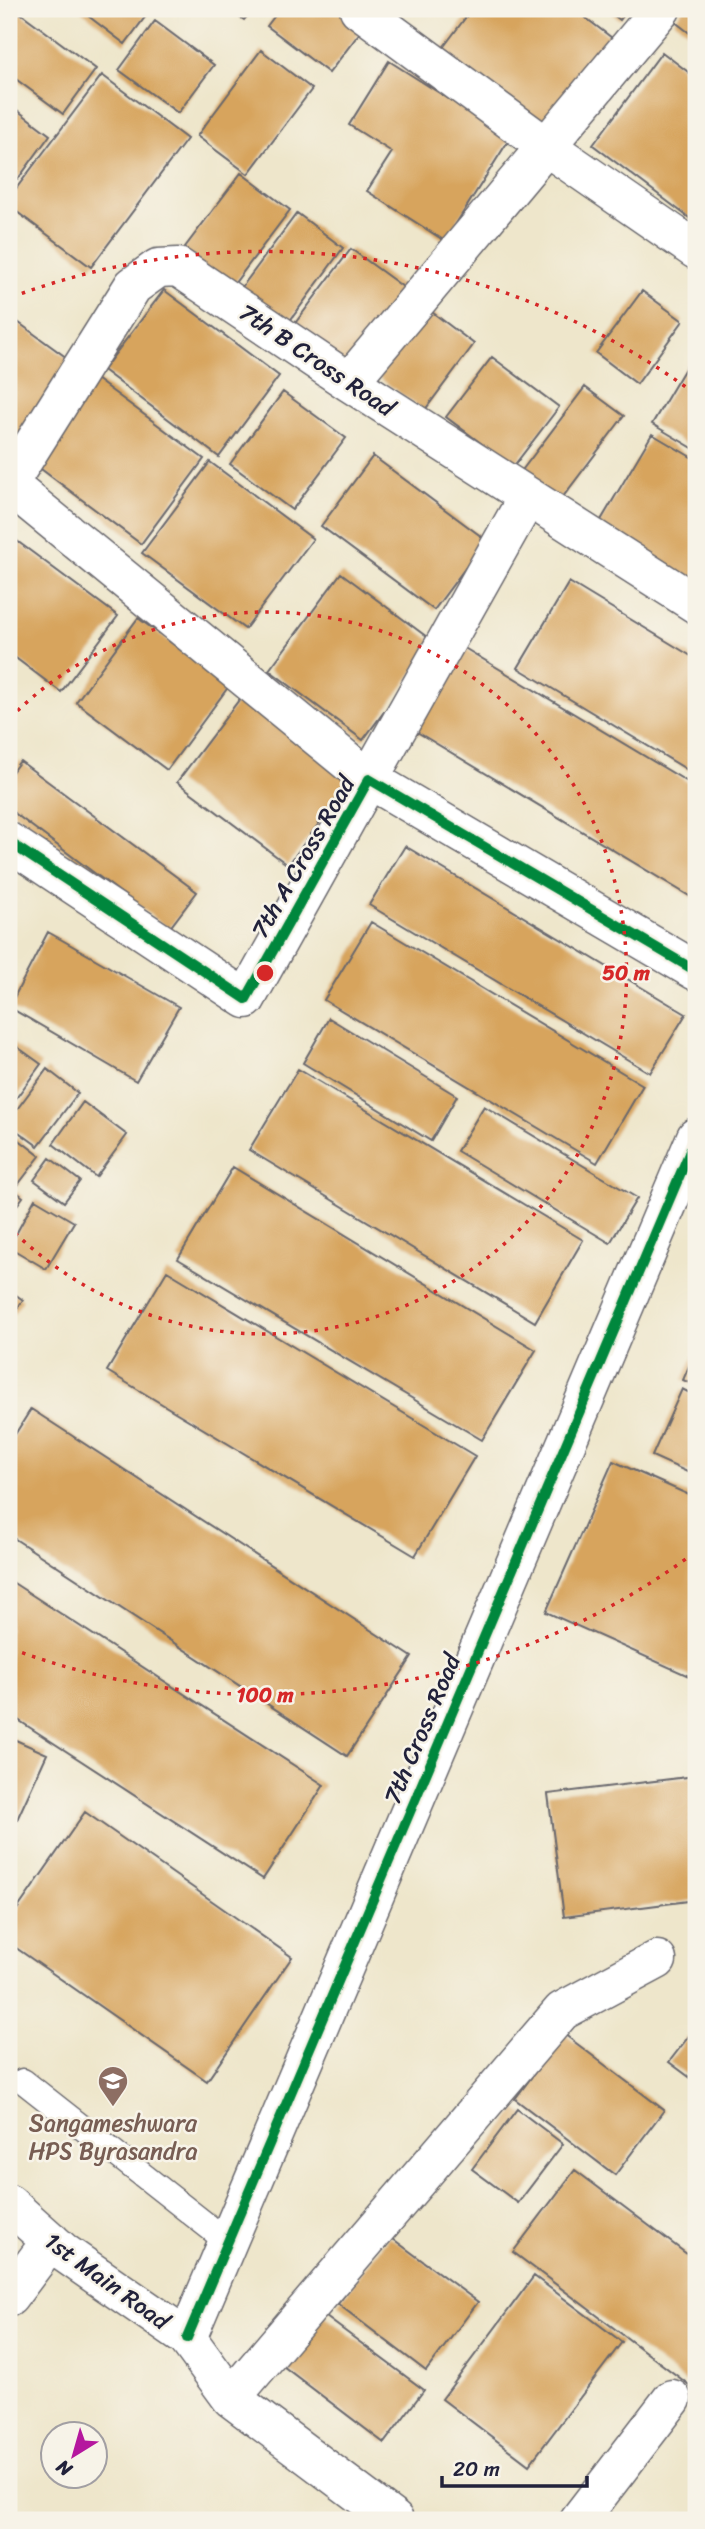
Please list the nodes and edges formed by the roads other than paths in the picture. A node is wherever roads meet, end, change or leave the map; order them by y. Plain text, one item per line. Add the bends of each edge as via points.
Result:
1 (359, 9) edge
2 (661, 9) edge
3 (547, 147) junction
4 (696, 250) edge
5 (349, 382) junction
6 (9, 484) edge
7 (527, 498) junction
8 (696, 604) edge
9 (369, 779) junction
10 (9, 842) edge
11 (696, 971) edge
12 (696, 1137) edge
13 (657, 1960) dead end
14 (23, 2081) dead end
15 (9, 2204) edge
16 (51, 2241) junction
17 (228, 2242) junction
18 (9, 2297) edge
19 (187, 2338) junction
20 (231, 2398) junction
21 (672, 2399) dead end
22 (394, 2520) edge
23 (579, 2520) edge

1 - 3 street
2 - 3 street
3 - 4 street
3 - 5 street
5 - 6 street, 7th B Cross Road via 178,267 159,268 133,286
5 - 7 street, 7th B Cross Road
6 - 9 street
7 - 8 street, 7th B Cross Road
7 - 9 street
9 - 10 street, 7th A Cross Road via 246,999
9 - 11 street, 7th A Cross Road
12 - 17 street, 7th Cross Road
13 - 20 street via 562,2011
14 - 17 lane
15 - 16 street, 1st Main Road
16 - 18 street
16 - 19 street, 1st Main Road
17 - 19 street, 7th Cross Road
19 - 20 street, 1st Main Road
20 - 22 street, 1st Main Road
21 - 23 street

